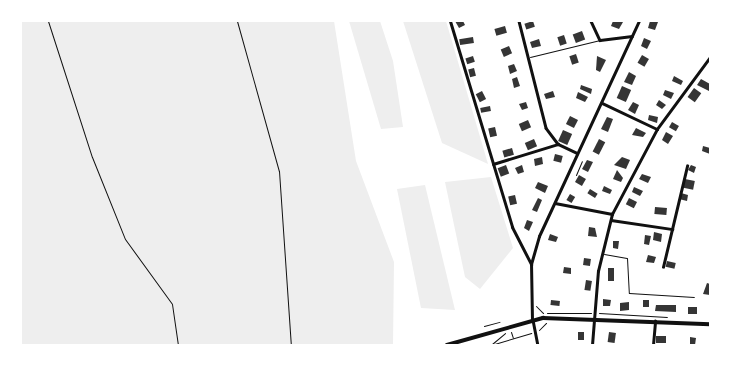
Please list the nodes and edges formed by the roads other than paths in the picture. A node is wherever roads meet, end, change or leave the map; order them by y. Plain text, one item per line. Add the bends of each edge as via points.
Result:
1 (450, 21) edge
2 (519, 21) edge
3 (591, 21) edge
4 (639, 21) edge
5 (632, 36) junction
6 (600, 40) junction
7 (530, 57) junction
8 (710, 57) edge
9 (602, 103) junction
10 (657, 129) junction
11 (558, 144) junction
12 (577, 153) junction
13 (493, 164) junction
14 (687, 166) dead end
15 (555, 203) junction
16 (612, 214) junction
17 (611, 220) junction
18 (672, 230) junction
19 (603, 253) junction
20 (531, 264) junction
21 (663, 267) dead end
22 (694, 297) dead end
23 (596, 316) junction
24 (532, 320) junction
25 (655, 321) junction
26 (710, 323) edge
27 (446, 345) edge
28 (538, 345) edge
29 (592, 345) edge
30 (653, 345) edge

1 - 13 street
2 - 7 street
3 - 6 street
4 - 5 street
5 - 6 street
5 - 9 street
6 - 7 lane
7 - 11 street via 546,128
8 - 10 street
9 - 10 street
9 - 12 street
10 - 16 street
11 - 12 street
11 - 13 street
12 - 15 street
13 - 20 street via 515,234
14 - 18 street
15 - 16 street
15 - 20 street
16 - 17 street
17 - 18 street
17 - 19 street
18 - 21 street
19 - 22 lane via 627,258 629,293
19 - 23 street
20 - 24 street
23 - 24 main road
23 - 25 main road
23 - 29 street
24 - 27 main road
24 - 28 street
25 - 26 main road
25 - 30 street

